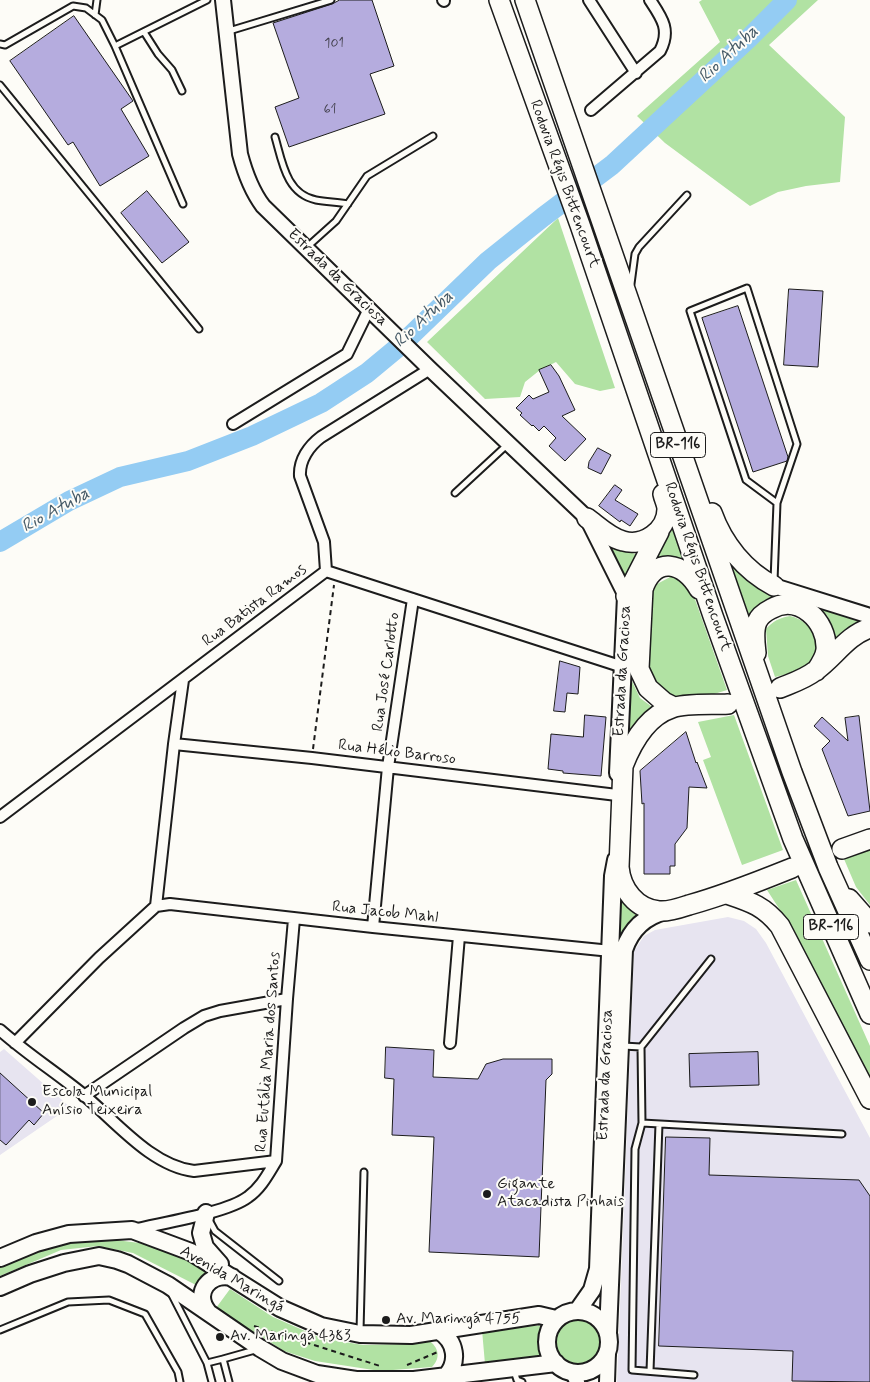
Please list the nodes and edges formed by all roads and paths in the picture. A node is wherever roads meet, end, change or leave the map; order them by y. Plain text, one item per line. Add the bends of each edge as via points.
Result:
1 (97, 0) edge
2 (207, 0) edge
3 (224, 0) edge
4 (331, 0) edge
5 (499, 0) edge
6 (524, 0) edge
7 (589, 0) edge
8 (650, 0) edge
9 (95, 15) junction
10 (226, 31) junction
11 (144, 32) junction
12 (0, 44) edge
13 (115, 46) junction
14 (636, 72) junction
15 (0, 85) edge
16 (182, 91) dead end
17 (591, 110) dead end
18 (433, 136) dead end
19 (275, 137) dead end
20 (687, 195) dead end
21 (183, 204) dead end
22 (348, 204) junction
23 (306, 248) junction
24 (630, 305) junction
25 (369, 309) junction
26 (609, 311) junction
27 (199, 329) dead end
28 (430, 369) junction
29 (234, 424) dead end
30 (509, 443) junction
31 (455, 493) dead end
32 (777, 502) junction
33 (587, 518) junction
34 (660, 528) junction
35 (330, 573) junction
36 (774, 586) junction
37 (626, 596) junction
38 (412, 599) junction
39 (713, 616) junction
40 (870, 616) edge
41 (870, 628) edge
42 (623, 667) junction
43 (816, 671) junction
44 (758, 677) junction
45 (182, 680) junction
46 (780, 688) dead end
47 (728, 704) dead end
48 (674, 707) junction
49 (174, 744) junction
50 (312, 758) junction
51 (388, 767) junction
52 (617, 795) junction
53 (0, 817) edge
54 (620, 835) junction
55 (870, 839) edge
56 (842, 849) dead end
57 (828, 867) junction
58 (792, 868) dead end
59 (727, 894) junction
60 (156, 906) junction
61 (666, 912) junction
62 (294, 919) junction
63 (870, 922) edge
64 (373, 928) junction
65 (459, 936) junction
66 (611, 951) junction
67 (711, 959) dead end
68 (870, 960) edge
69 (286, 999) junction
70 (870, 1014) edge
71 (0, 1030) edge
72 (15, 1043) junction
73 (450, 1043) dead end
74 (620, 1045) junction
75 (640, 1047) junction
76 (84, 1096) junction
77 (870, 1099) edge
78 (642, 1123) junction
79 (659, 1124) junction
80 (842, 1134) dead end
81 (276, 1161) junction
82 (364, 1172) dead end
83 (206, 1213) junction
84 (132, 1230) junction
85 (0, 1258) edge
86 (232, 1277) junction
87 (279, 1281) dead end
88 (168, 1285) junction
89 (0, 1287) edge
90 (578, 1310) junction
91 (208, 1312) junction
92 (556, 1319) junction
93 (0, 1330) edge
94 (439, 1331) junction
95 (360, 1334) junction
96 (608, 1334) junction
97 (260, 1348) junction
98 (608, 1352) junction
99 (223, 1359) junction
100 (207, 1363) junction
101 (556, 1363) junction
102 (650, 1371) junction
103 (518, 1375) edge
104 (694, 1375) dead end
105 (575, 1377) edge
106 (447, 1379) edge
107 (415, 1381) edge
108 (180, 1382) edge
109 (212, 1382) edge
110 (229, 1382) edge
111 (608, 1382) edge

1 - 9 lane
2 - 11 lane
3 - 10 main road, Estrada da Graciosa
4 - 10 lane
5 - 26 highway, Rodovia Régis Bittencourt / BR-116
6 - 24 highway, Rodovia Régis Bittencourt / BR-116
7 - 14 street
8 - 14 street via 666,33 660,51
9 - 12 lane via 86,8 73,6 5,45
9 - 13 lane via 102,20
10 - 23 main road, Estrada da Graciosa via 237,133 246,174 263,206
11 - 13 lane
11 - 16 lane via 172,70
13 - 21 lane
14 - 17 street
15 - 27 lane
18 - 22 lane via 367,176
19 - 22 lane via 287,177 294,187 314,199
20 - 24 lane via 635,254
22 - 23 lane
23 - 25 main road, Estrada da Graciosa
24 - 36 highway via 667,384 714,519 741,562
24 - 44 highway, Rodovia Régis Bittencourt / BR-116
25 - 28 main road, Estrada da Graciosa
25 - 29 street via 348,354
26 - 34 highway via 628,394 667,507
26 - 39 highway, Rodovia Régis Bittencourt / BR-116
28 - 30 main road, Estrada da Graciosa
28 - 35 street via 316,441 302,460 300,476 324,542
30 - 31 lane
30 - 33 main road, Estrada da Graciosa
32 - 32 lane via 797,444 746,288 690,311 746,480
32 - 36 lane
33 - 34 highway via 614,538 628,542 642,541
33 - 37 main road, Estrada da Graciosa
34 - 37 highway
35 - 38 street, Rua Batista Ramos
35 - 45 street, Rua Batista Ramos
35 - 50 path
36 - 40 main road
37 - 42 main road, Estrada da Graciosa
38 - 42 street, Rua Batista Ramos
38 - 51 street, Rua José Carlotto
39 - 48 highway via 690,575 682,569 662,567 646,579 639,669 648,688
39 - 70 highway, Rodovia Régis Bittencourt / BR-116 via 793,839
41 - 43 highway via 848,640
42 - 52 main road, Estrada da Graciosa
43 - 44 highway via 826,651 820,625 802,606 789,604 765,612 757,622 754,634
43 - 46 highway
44 - 57 highway, Rodovia Régis Bittencourt / BR-116
45 - 49 street
45 - 53 street, Rua Batista Ramos
47 - 48 highway
48 - 54 highway via 644,729 628,754 623,766
49 - 50 street, Rua Hélio Barroso
49 - 60 street
50 - 51 street, Rua Hélio Barroso
51 - 52 street, Rua Hélio Barroso
51 - 64 street, Rua José Carlotto
52 - 54 main road, Estrada da Graciosa
54 - 61 highway via 618,867 624,886 642,906
54 - 66 main road, Estrada da Graciosa via 613,876
55 - 56 highway
57 - 63 highway via 855,907
57 - 68 highway, Rodovia Régis Bittencourt / BR-116
58 - 59 highway
59 - 61 highway
59 - 77 highway via 753,903 780,926
60 - 62 street, Rua Jacob Mahl via 170,904
60 - 72 street
61 - 74 main road, Estrada da Graciosa via 640,923 626,942
62 - 64 street, Rua Jacob Mahl
62 - 69 street, Rua Eutália Maria dos Santos
64 - 65 street, Rua Jacob Mahl
65 - 66 street, Rua Jacob Mahl
65 - 73 street
66 - 90 main road, Estrada da Graciosa via 598,1269 592,1290
67 - 75 lane
69 - 76 street via 204,1016
69 - 81 street, Rua Eutália Maria dos Santos
71 - 72 street
72 - 76 street
74 - 75 lane
74 - 96 main road, Estrada da Graciosa
75 - 78 lane
76 - 81 street via 156,1157 183,1170
78 - 79 lane
78 - 102 lane via 635,1149 632,1370
79 - 80 lane
79 - 102 lane
81 - 83 street, Rua Eutália Maria dos Santos via 263,1183 247,1198
82 - 95 lane
83 - 84 street, Rua Eutália Maria dos Santos
83 - 86 main road via 200,1234 205,1247
83 - 87 lane via 215,1231
84 - 85 main road, Avenida Maringá via 69,1234
84 - 86 main road, Avenida Maringá via 191,1252
86 - 91 main road via 217,1277 206,1285 203,1303
86 - 95 main road, Avenida Maringá via 280,1308 321,1326
88 - 89 main road via 128,1264 99,1256 64,1263
88 - 91 main road
88 - 100 lane
90 - 92 main road
90 - 96 main road via 591,1313 602,1321
91 - 97 main road
92 - 94 main road, Avenida Maringá via 539,1316
92 - 101 main road via 549,1330 547,1344
93 - 108 lane via 68,1302 109,1300 145,1314 178,1372
94 - 95 main road, Avenida Maringá via 411,1335
94 - 106 main road via 448,1338 454,1350 453,1365
96 - 98 main road
97 - 99 lane
97 - 107 main road via 282,1361 317,1374 356,1380
98 - 105 main road via 601,1363
98 - 111 main road
99 - 100 lane
99 - 110 lane
100 - 109 lane
101 - 103 main road
101 - 105 main road
102 - 104 lane
103 - 106 main road
106 - 107 main road

